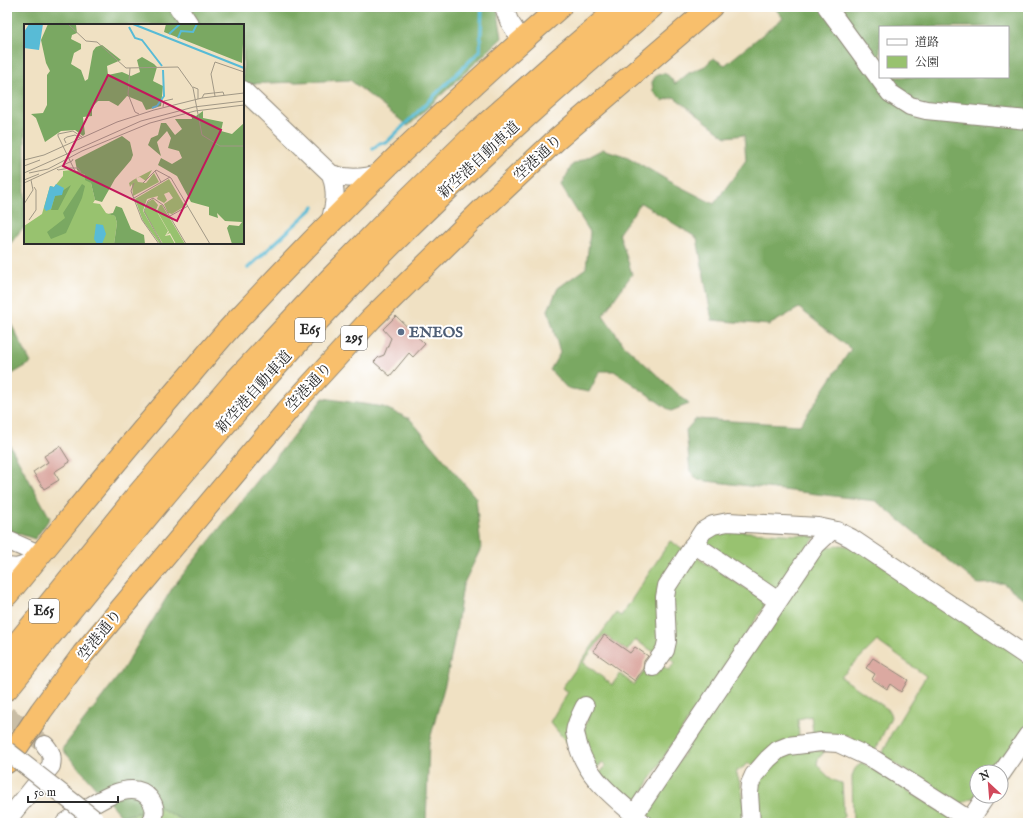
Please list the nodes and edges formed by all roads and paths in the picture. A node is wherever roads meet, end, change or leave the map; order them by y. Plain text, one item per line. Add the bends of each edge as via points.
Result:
1 (178, 7) edge
2 (504, 7) edge
3 (560, 7) edge
4 (620, 7) edge
5 (652, 7) edge
6 (712, 7) edge
7 (827, 7) edge
8 (189, 24) edge
9 (522, 40) junction
10 (879, 78) edge
11 (879, 78) edge
12 (244, 91) edge
13 (1028, 120) edge
14 (381, 173) junction
15 (331, 174) junction
16 (330, 223) junction
17 (832, 530) junction
18 (7, 540) edge
19 (694, 544) junction
20 (33, 557) junction
21 (80, 565) junction
22 (7, 567) edge
23 (7, 595) edge
24 (778, 601) junction
25 (7, 646) edge
26 (7, 656) edge
27 (1028, 657) edge
28 (653, 667) dead end
29 (7, 689) edge
30 (585, 706) dead end
31 (1028, 735) edge
32 (45, 745) tunnel mouth
33 (7, 751) edge
34 (7, 762) edge
35 (1008, 764) edge
36 (982, 804) edge
37 (638, 819) edge
38 (7, 820) edge
39 (97, 821) edge
40 (972, 822) edge
41 (65, 823) edge
42 (152, 823) edge
43 (751, 823) edge

1 - 8 street
2 - 9 street via 509,21
3 - 9 highway
4 - 21 highway, 新空港自動車道 / E65 via 477,132 384,224 234,382
5 - 29 highway, 新空港自動車道 / E65 via 491,147 344,293 250,395 149,513
6 - 34 highway, 空港通り / 295 via 555,141 371,319 287,411 83,654
7 - 11 street
9 - 14 highway
10 - 13 street via 890,93 910,106 926,110
12 - 15 street
14 - 15 street via 360,178
14 - 16 highway
15 - 16 street via 335,200
16 - 20 highway via 241,316
17 - 19 street via 728,522 712,525 703,531
17 - 24 street via 816,545
17 - 27 street via 851,538
18 - 20 street
19 - 24 street
19 - 28 street via 667,586 665,597 668,641
20 - 22 street via 17,568
20 - 23 highway
21 - 25 highway
21 - 26 highway, 新空港自動車道 / E65
24 - 37 street
30 - 37 street via 576,732 579,750 586,765 594,777
31 - 35 street
32 - 38 street via 53,759 51,766
33 - 39 street, bridge
36 - 40 street
40 - 43 street via 875,760 838,743 822,742 788,746 778,750 768,759 754,775 750,784
41 - 42 street via 96,802 128,790 140,791 153,803 155,813

